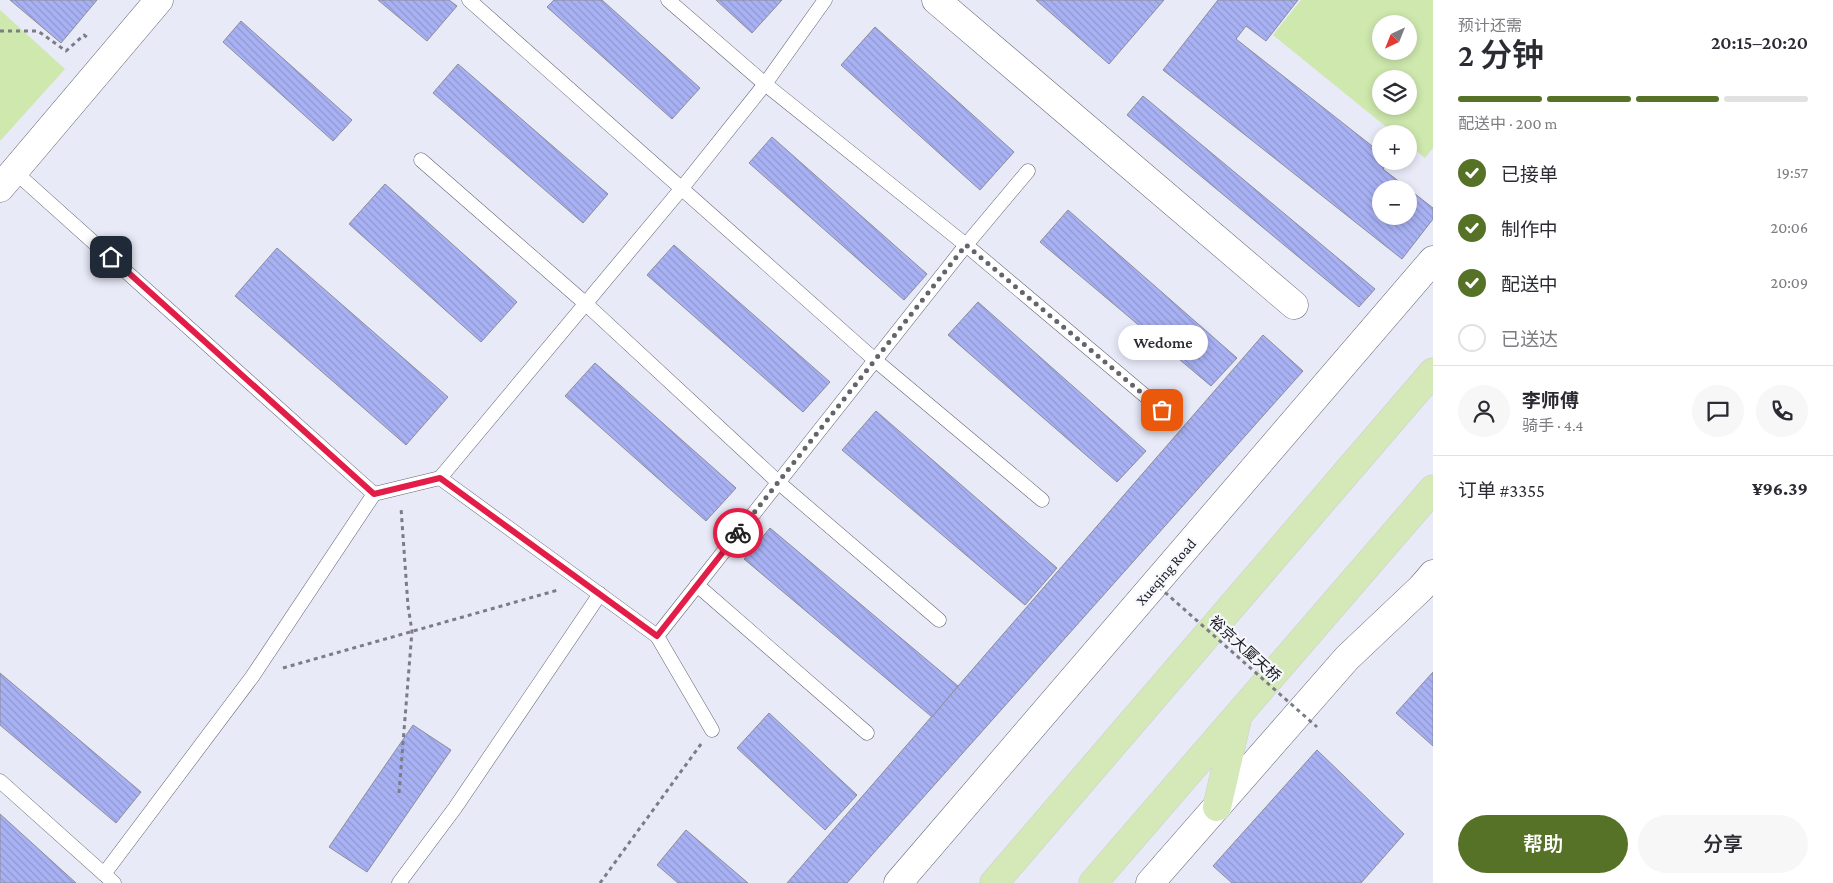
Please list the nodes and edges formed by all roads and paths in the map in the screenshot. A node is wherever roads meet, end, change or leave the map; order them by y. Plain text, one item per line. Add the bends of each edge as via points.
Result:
1 (159, 0) edge
2 (469, 0) edge
3 (668, 0) edge
4 (824, 0) edge
5 (936, 0) edge
6 (0, 31) edge
7 (112, 56) junction
8 (765, 84) junction
9 (421, 160) dead end
10 (1028, 171) dead end
11 (7, 179) edge
12 (682, 188) junction
13 (966, 245) junction
14 (1433, 260) edge
15 (586, 304) junction
16 (1294, 305) dead end
17 (875, 360) junction
18 (1433, 372) edge
19 (1162, 410) dead end
20 (440, 478) junction
21 (778, 482) junction
22 (399, 488) junction
23 (1433, 490) edge
24 (374, 494) junction
25 (1042, 500) dead end
26 (1433, 574) edge
27 (585, 584) junction
28 (697, 585) junction
29 (1159, 587) dead end
30 (600, 594) junction
31 (939, 620) dead end
32 (412, 631) junction
33 (657, 636) junction
34 (252, 677) junction
35 (1238, 716) junction
36 (1317, 727) dead end
37 (712, 730) joint
38 (867, 733) dead end
39 (0, 781) edge
40 (399, 793) dead end
41 (1217, 807) junction
42 (109, 878) edge
43 (399, 883) edge
44 (600, 883) edge
45 (898, 883) edge
46 (994, 883) edge
47 (1093, 883) edge
48 (1150, 883) edge

1 - 7 street
2 - 12 lane
3 - 8 lane
4 - 8 lane
5 - 16 street
6 - 7 path via 38,31 66,51 84,35
7 - 11 street
8 - 12 lane
8 - 13 lane
9 - 15 lane
10 - 13 lane
11 - 24 lane
12 - 15 lane
12 - 17 lane
13 - 17 lane
13 - 19 lane
14 - 45 street, Xueqing Road
15 - 20 lane
15 - 21 lane
17 - 21 lane
17 - 25 lane
18 - 46 main road
20 - 22 lane
20 - 27 lane
21 - 28 lane
21 - 31 lane
22 - 24 lane
22 - 32 path
23 - 35 main road
24 - 34 lane
26 - 41 street via 1347,658
27 - 30 lane
27 - 32 path
28 - 33 lane
28 - 38 lane
29 - 36 path, 裕京大厦天桥, bridge
30 - 33 lane
30 - 43 lane via 455,808
32 - 34 path
32 - 40 path
33 - 37 lane
34 - 42 lane
35 - 41 main road
35 - 47 main road
37 - 44 path
39 - 42 lane
41 - 48 street

